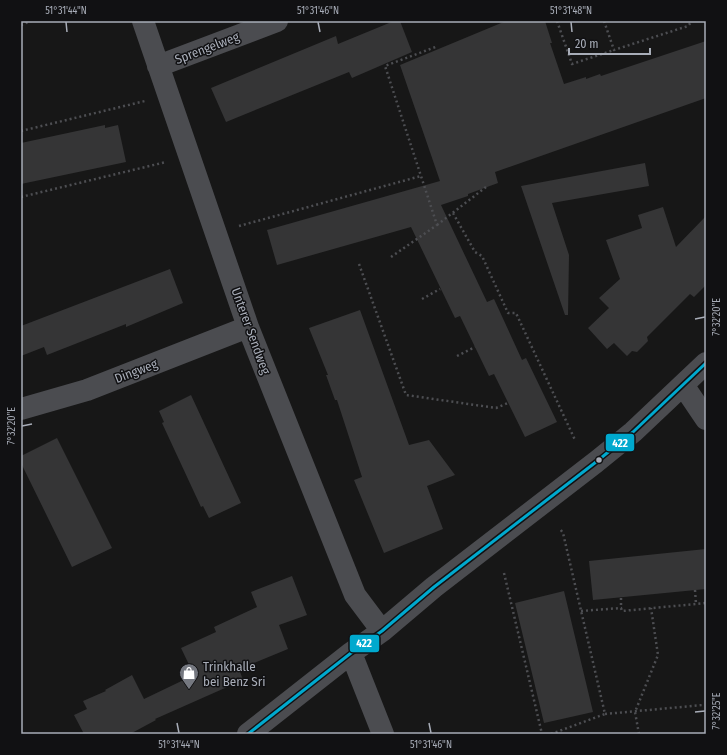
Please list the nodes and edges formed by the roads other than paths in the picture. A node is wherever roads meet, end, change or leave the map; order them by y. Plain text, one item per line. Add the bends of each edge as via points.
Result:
1 (143, 21) edge
2 (277, 21) edge
3 (158, 66) junction
4 (248, 327) junction
5 (706, 363) edge
6 (683, 385) junction
7 (21, 409) edge
8 (706, 419) edge
9 (382, 631) junction
10 (351, 653) junction
11 (248, 734) edge
12 (383, 734) edge

1 - 3 street, Unterer Sendweg
2 - 3 street, Sprengelweg
3 - 4 street, Unterer Sendweg
4 - 7 street, Dingweg via 87,390
4 - 9 street, Unterer Sendweg via 355,595
5 - 6 street
6 - 8 street
6 - 9 street via 633,432 434,587
9 - 10 street
10 - 11 street
10 - 12 street

